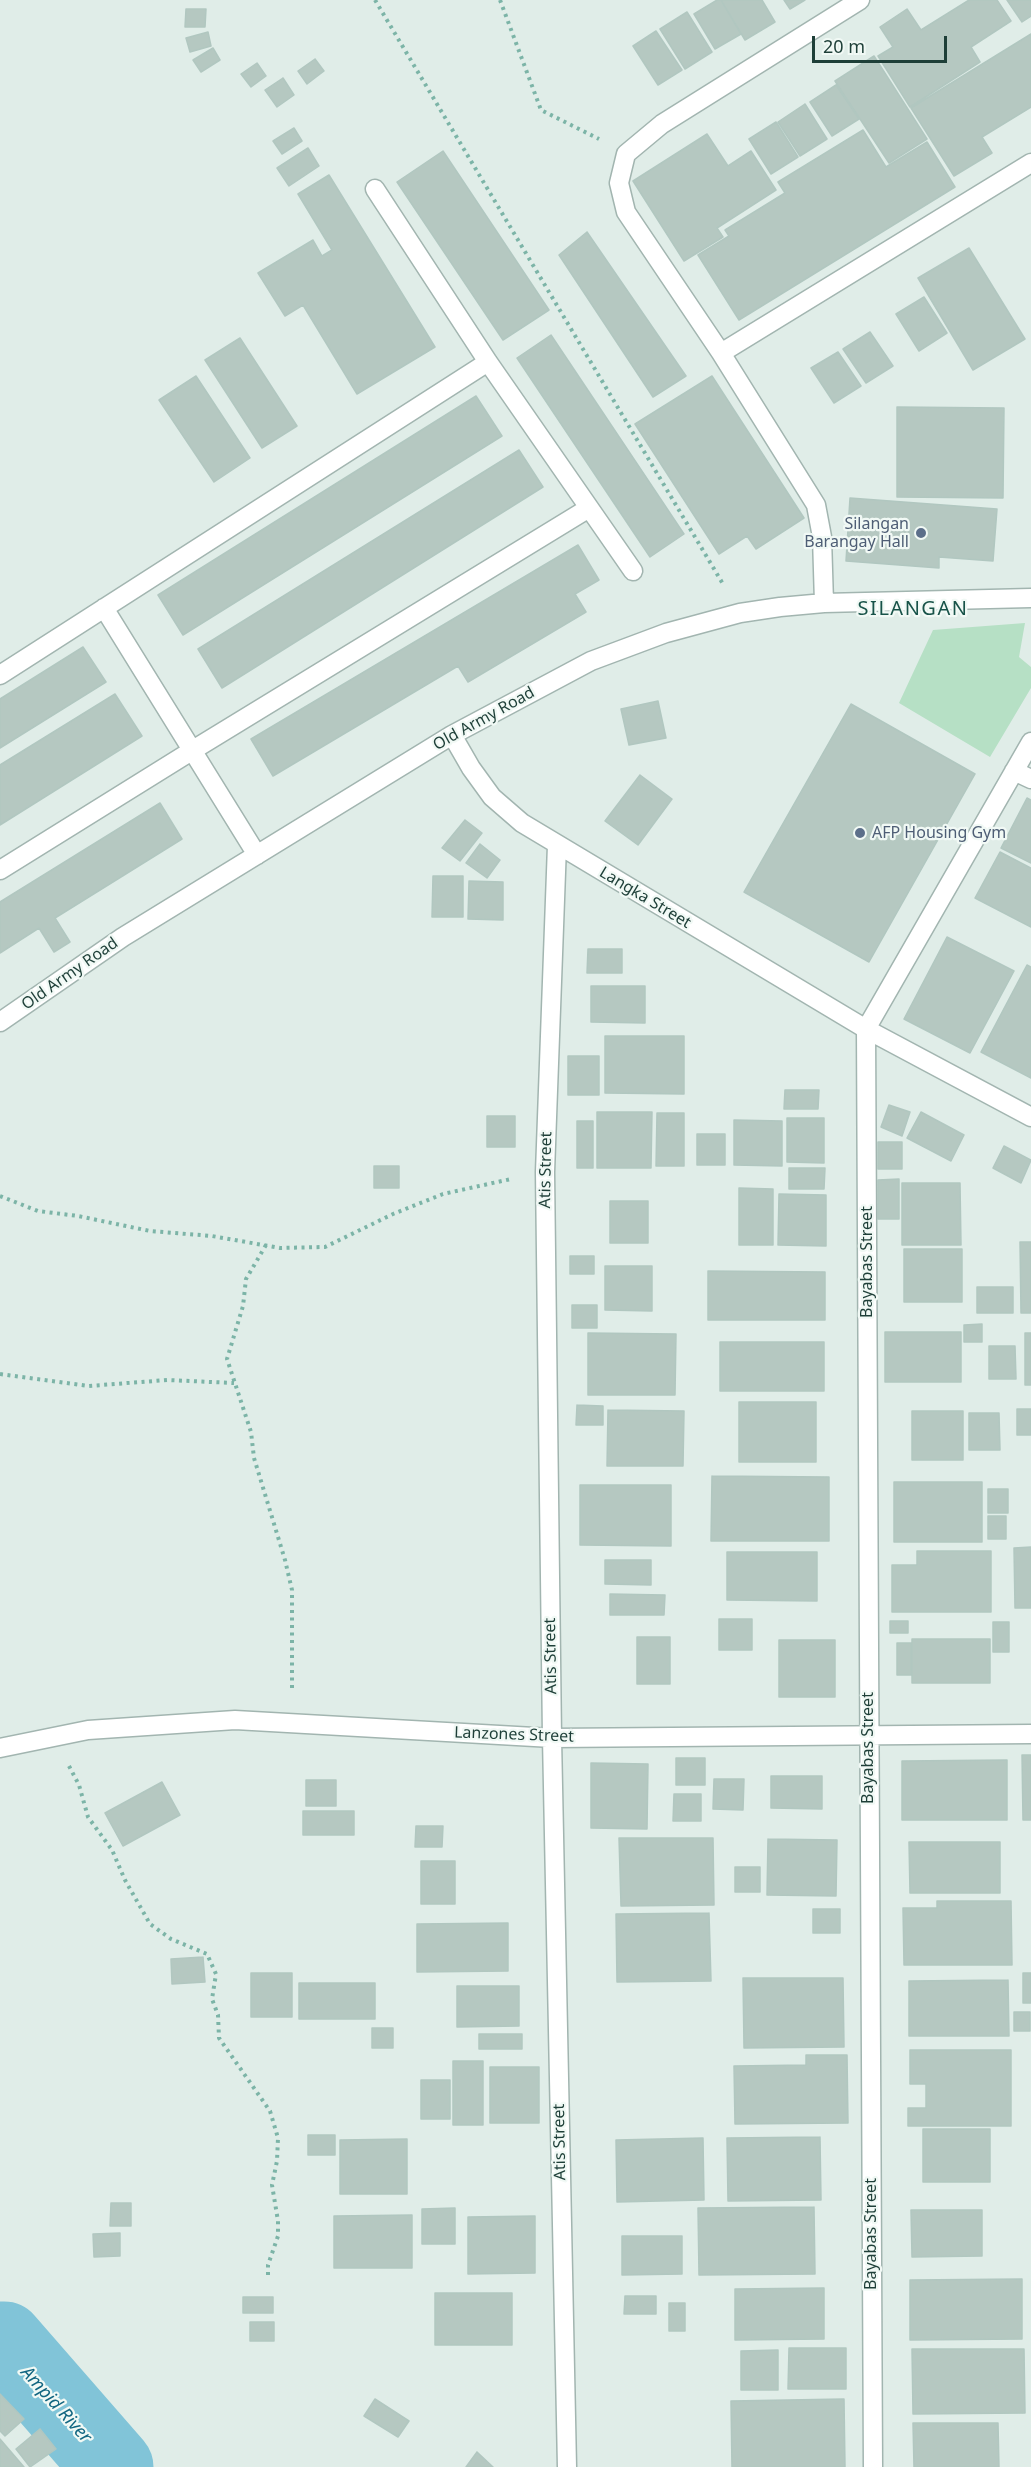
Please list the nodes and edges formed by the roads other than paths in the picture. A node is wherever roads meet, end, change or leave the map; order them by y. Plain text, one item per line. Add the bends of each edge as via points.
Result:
1 (860, 0) edge
2 (1031, 163) edge
3 (375, 189) dead end
4 (721, 353) junction
5 (488, 362) junction
6 (589, 508) junction
7 (633, 571) dead end
8 (1031, 598) edge
9 (824, 603) junction
10 (104, 608) junction
11 (0, 675) edge
12 (452, 735) junction
13 (1031, 742) edge
14 (193, 750) junction
15 (1023, 775) edge
16 (556, 845) junction
17 (257, 855) junction
18 (0, 870) edge
19 (0, 1022) edge
20 (866, 1029) junction
21 (1031, 1117) edge
22 (1031, 1734) edge
23 (868, 1736) junction
24 (552, 1738) junction
25 (0, 1748) edge
26 (567, 2467) edge
27 (873, 2467) edge

1 - 4 street via 662,124 626,154 619,183 626,212
2 - 4 street
3 - 5 street
4 - 9 street via 816,505 822,537
5 - 6 street
5 - 10 street
6 - 7 street
6 - 14 street
8 - 9 street, Old Army Road
9 - 12 street, Old Army Road via 740,613 666,633 591,661
10 - 11 street
10 - 14 street
12 - 16 street, Langka Street via 492,797
12 - 17 street, Old Army Road
13 - 15 street
14 - 17 street
14 - 18 street
15 - 20 street
16 - 20 street, Langka Street
16 - 24 street, Atis Street via 545,1172
17 - 19 street, Old Army Road via 123,937
20 - 21 street, Langka Street
20 - 23 street, Bayabas Street
22 - 23 street, Lanzones Street
23 - 24 street, Lanzones Street
23 - 27 street, Bayabas Street
24 - 25 street, Lanzones Street via 236,1720 88,1730
24 - 26 street, Atis Street

